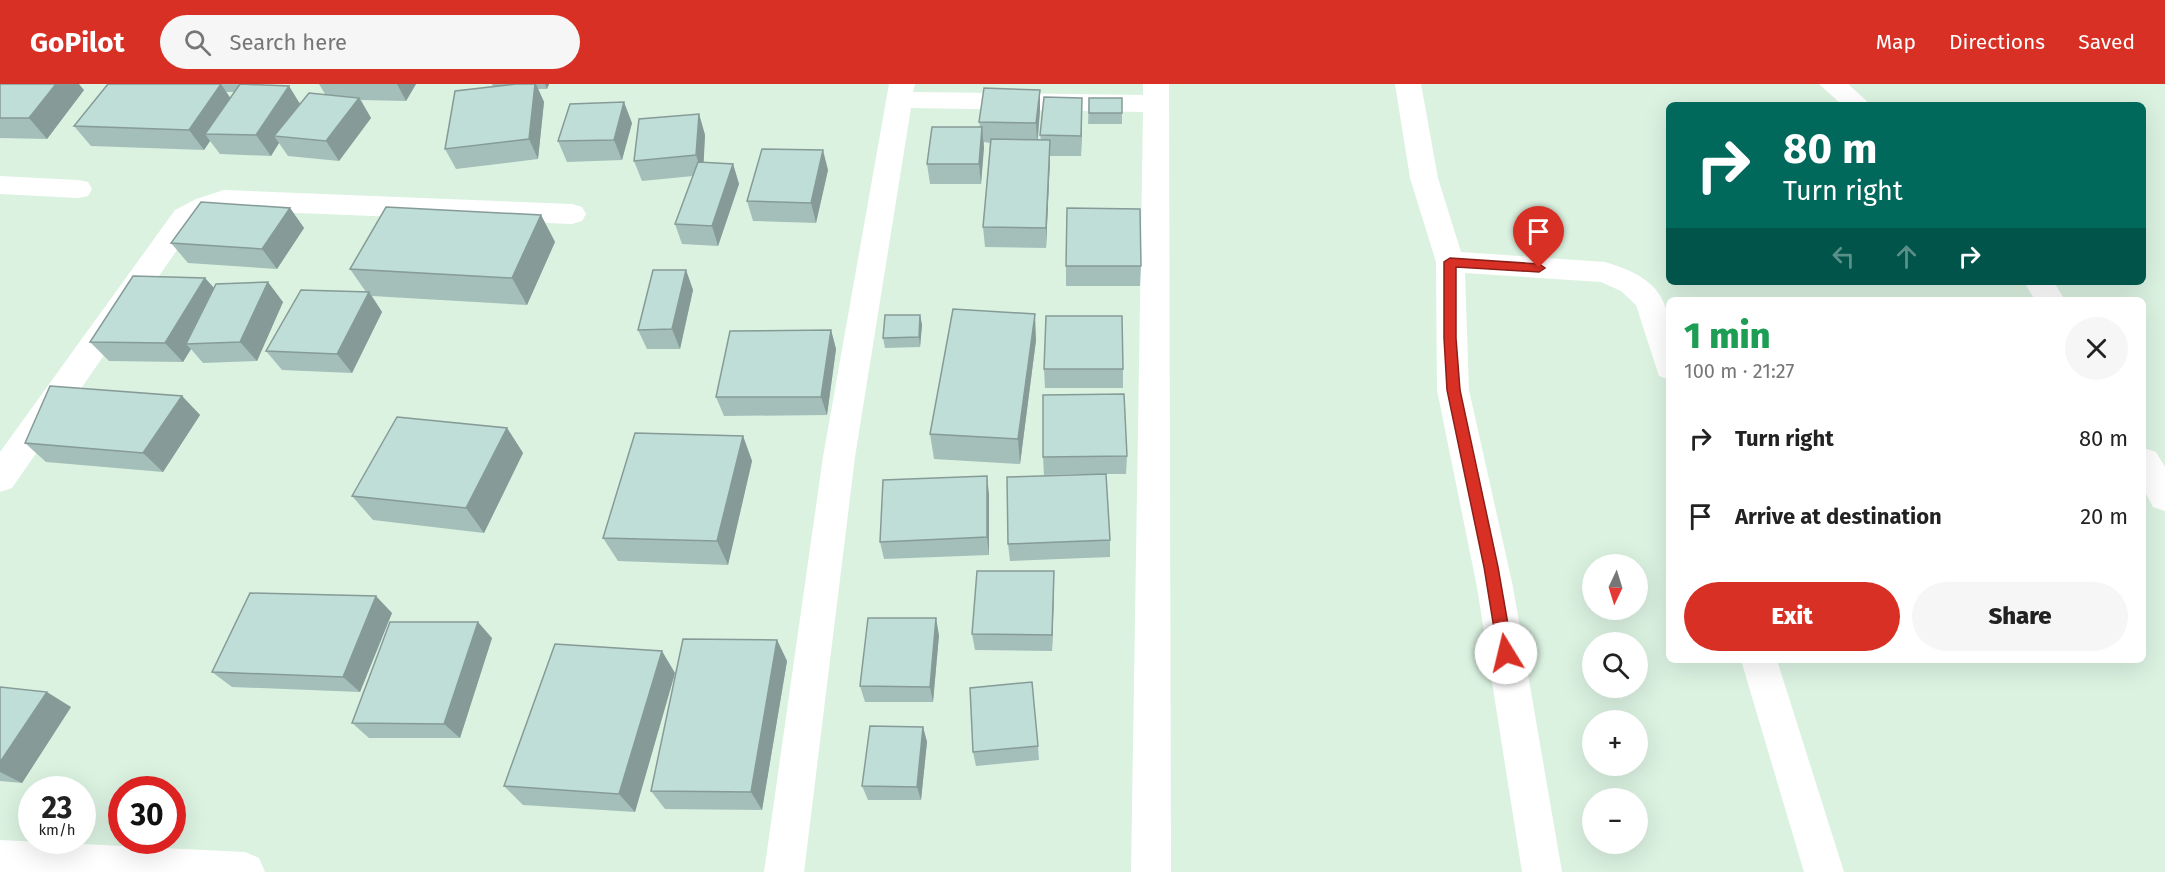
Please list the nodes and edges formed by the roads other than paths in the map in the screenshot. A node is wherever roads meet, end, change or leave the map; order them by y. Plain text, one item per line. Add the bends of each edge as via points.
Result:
1 (1408, 84) edge
2 (1832, 84) edge
3 (901, 92) edge
4 (1156, 94) edge
5 (1853, 102) edge
6 (0, 185) edge
7 (78, 189) dead end
8 (572, 214) dead end
9 (1450, 262) junction
10 (1666, 355) edge
11 (2146, 464) edge
12 (0, 478) edge
13 (2165, 497) edge
14 (1760, 663) edge
15 (0, 860) edge
16 (245, 872) edge
17 (784, 872) edge
18 (1151, 872) edge
19 (1542, 872) edge
20 (1824, 872) edge

1 - 9 street via 1424,178
2 - 5 street
3 - 4 street
3 - 17 street via 839,458
4 - 18 street
6 - 7 street
8 - 12 street via 224,200 206,206 185,217
9 - 10 street via 1605,272 1631,283 1649,300
9 - 19 street via 1453,390 1495,588
11 - 13 street
14 - 20 street
15 - 16 street

